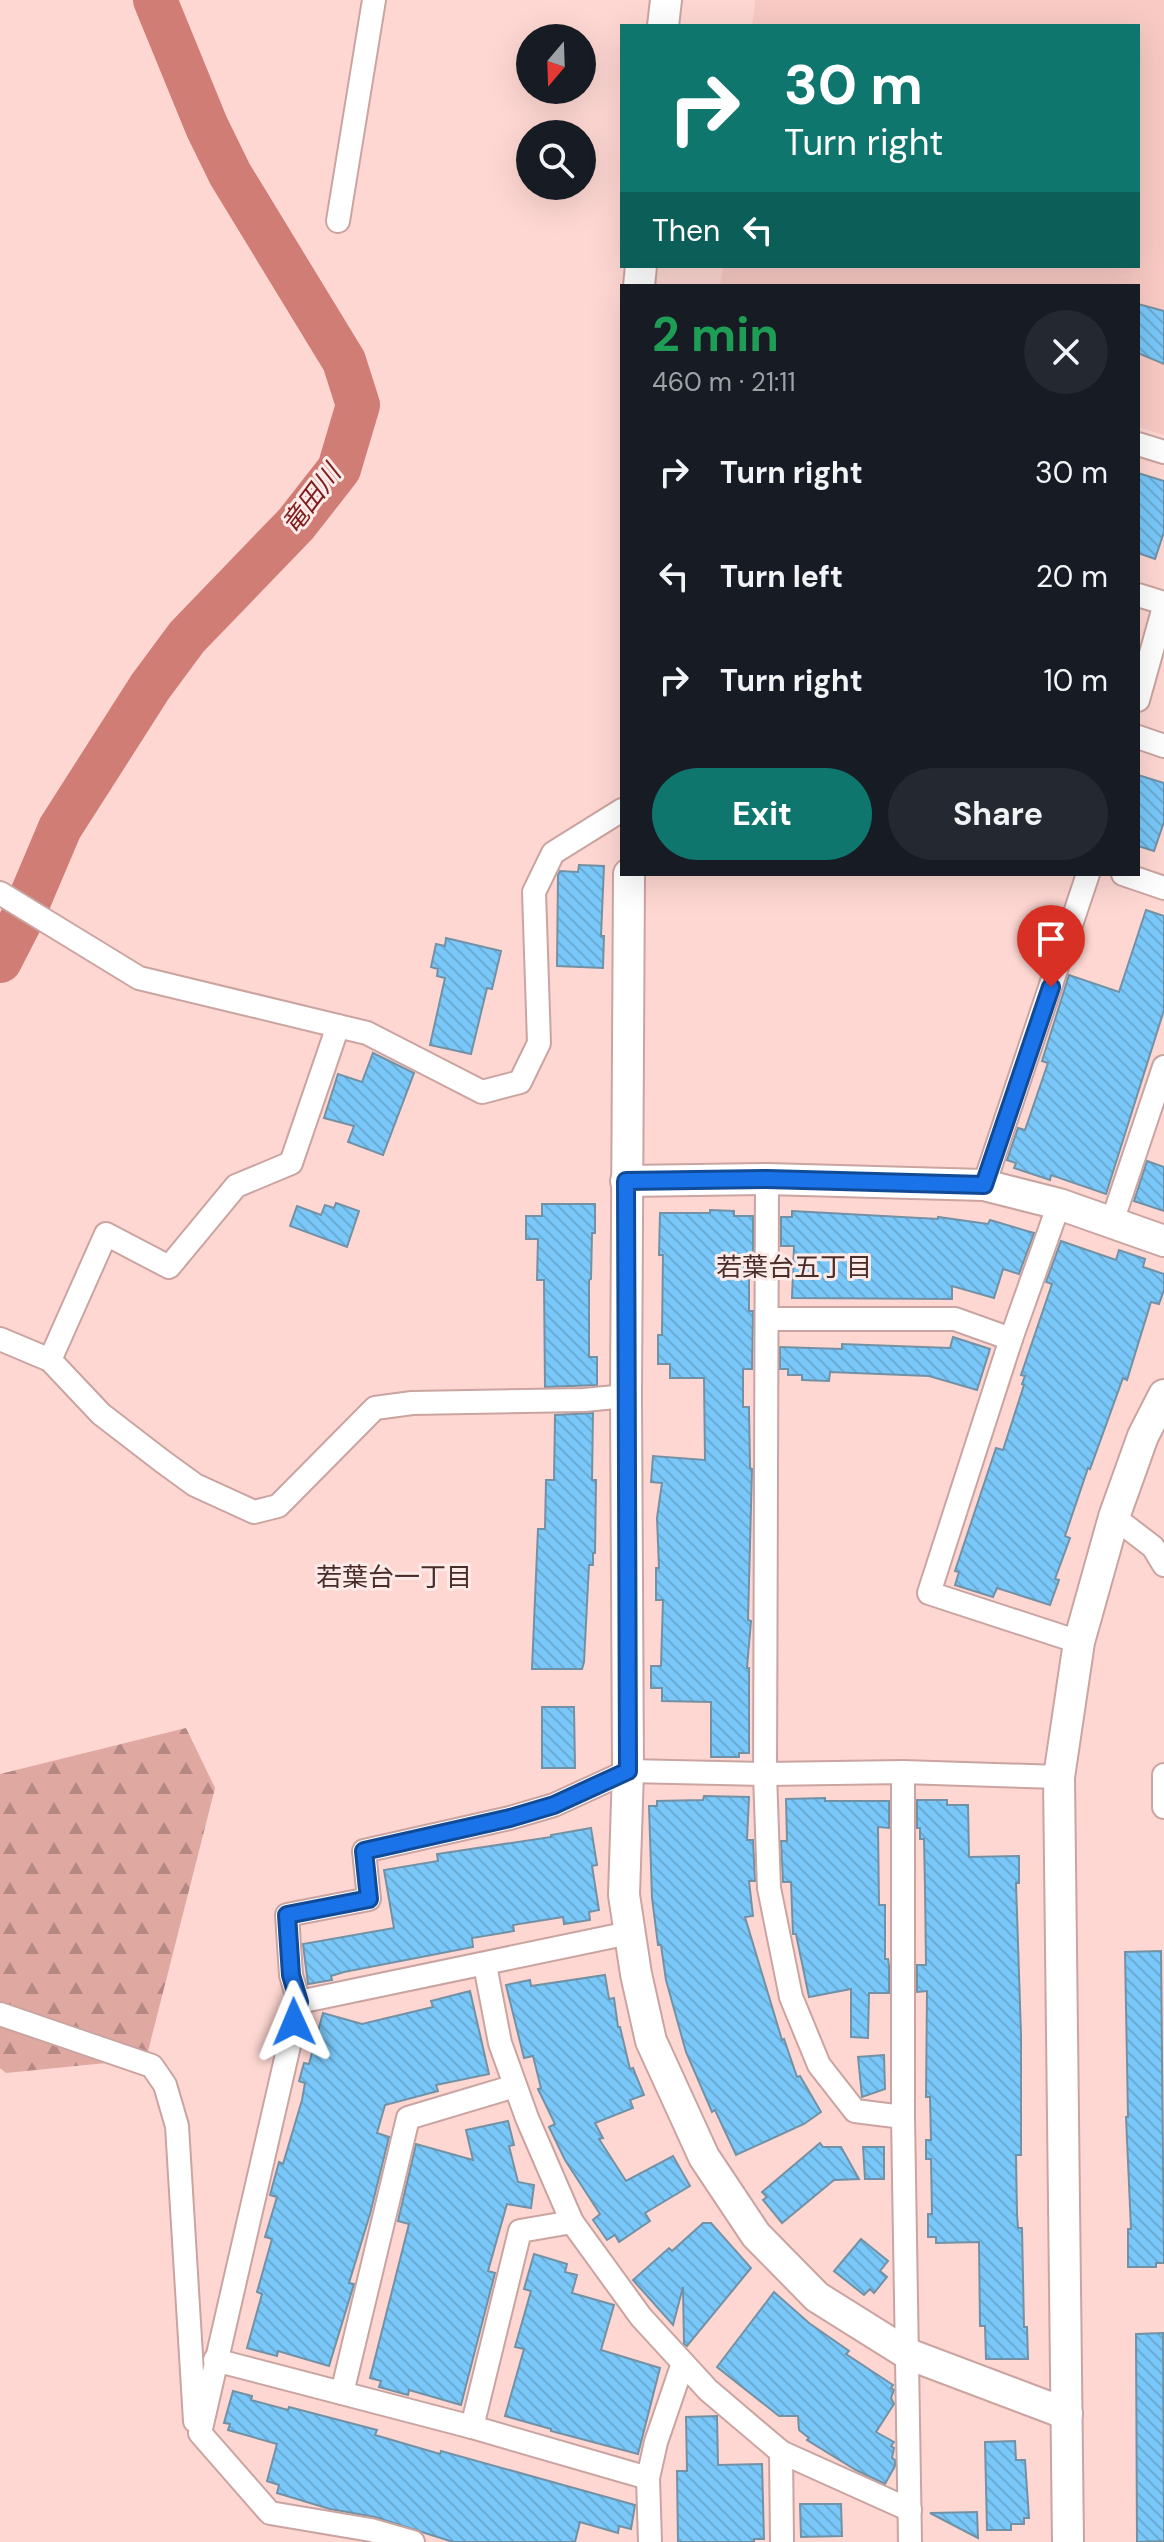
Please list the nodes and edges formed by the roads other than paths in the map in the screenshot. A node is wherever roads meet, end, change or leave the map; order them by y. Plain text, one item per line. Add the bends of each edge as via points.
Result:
1 (374, 0) edge
2 (666, 0) edge
3 (663, 24) edge
4 (338, 221) dead end
5 (1140, 445) edge
6 (1164, 452) edge
7 (1140, 596) edge
8 (1164, 605) edge
9 (1140, 693) edge
10 (1140, 738) edge
11 (1164, 746) edge
12 (620, 811) edge
13 (629, 876) edge
14 (1087, 876) edge
15 (1129, 876) edge
16 (1164, 888) edge
17 (0, 893) edge
18 (338, 1026) junction
19 (1164, 1067) edge
20 (767, 1179) junction
21 (626, 1181) junction
22 (984, 1185) junction
23 (1059, 1204) junction
24 (1112, 1222) junction
25 (1164, 1241) edge
26 (767, 1319) junction
27 (0, 1339) edge
28 (1011, 1339) junction
29 (50, 1360) junction
30 (1164, 1395) edge
31 (626, 1396) junction
32 (1114, 1517) junction
33 (1164, 1565) edge
34 (1079, 1642) junction
35 (628, 1771) junction
36 (903, 1772) junction
37 (765, 1774) junction
38 (1164, 1775) edge
39 (1059, 1777) junction
40 (1164, 1807) edge
41 (629, 1933) junction
42 (485, 1965) junction
43 (299, 2002) junction
44 (0, 2014) edge
45 (515, 2086) junction
46 (903, 2117) junction
47 (572, 2222) junction
48 (908, 2354) junction
49 (215, 2360) junction
50 (683, 2363) junction
51 (342, 2393) junction
52 (1067, 2414) junction
53 (472, 2427) junction
54 (200, 2433) junction
55 (781, 2452) junction
56 (648, 2478) junction
57 (910, 2510) junction
58 (413, 2542) edge
59 (650, 2542) edge
60 (782, 2542) edge
61 (910, 2542) edge
62 (1068, 2542) edge

1 - 4 street
2 - 3 street
5 - 6 street
7 - 8 street
8 - 9 street
10 - 11 street
12 - 18 street via 553,853 534,892 539,1043 520,1082 482,1092 367,1033
13 - 21 street
14 - 22 street
15 - 16 street
17 - 18 street via 139,978
18 - 29 street via 291,1163 236,1186 169,1267 106,1234
19 - 24 street
20 - 21 street
20 - 22 street
20 - 26 street
21 - 31 street
22 - 23 street
23 - 24 street
23 - 28 street
24 - 25 street
26 - 28 street via 955,1319
26 - 37 street
27 - 29 street
28 - 34 street via 929,1593
29 - 31 street via 101,1414 162,1461 195,1485 254,1512 278,1506 375,1408
30 - 32 street
31 - 35 street
32 - 33 street via 1153,1547
32 - 34 street
34 - 39 street
35 - 37 street
35 - 41 street via 624,1895
35 - 43 street via 554,1805 364,1851 369,1899 287,1915 291,1975
36 - 37 street
36 - 39 street
36 - 46 street
37 - 46 street via 769,1888 791,1997 819,2065 855,2111
38 - 40 street
39 - 52 street
41 - 42 street
41 - 48 street via 651,2041 704,2157 756,2235 817,2297
42 - 43 street
42 - 45 street via 500,2043
43 - 49 street
44 - 54 street via 152,2066 165,2085 177,2126 194,2417
45 - 47 street
45 - 51 street via 408,2118
46 - 48 street
47 - 50 street via 641,2317
47 - 53 street via 520,2231
48 - 52 street
48 - 57 street
49 - 51 street
49 - 54 street
50 - 55 street
50 - 56 street
51 - 53 street
52 - 62 street
53 - 56 street
54 - 58 street via 270,2513
55 - 57 street
55 - 60 street
56 - 59 street
57 - 61 street

